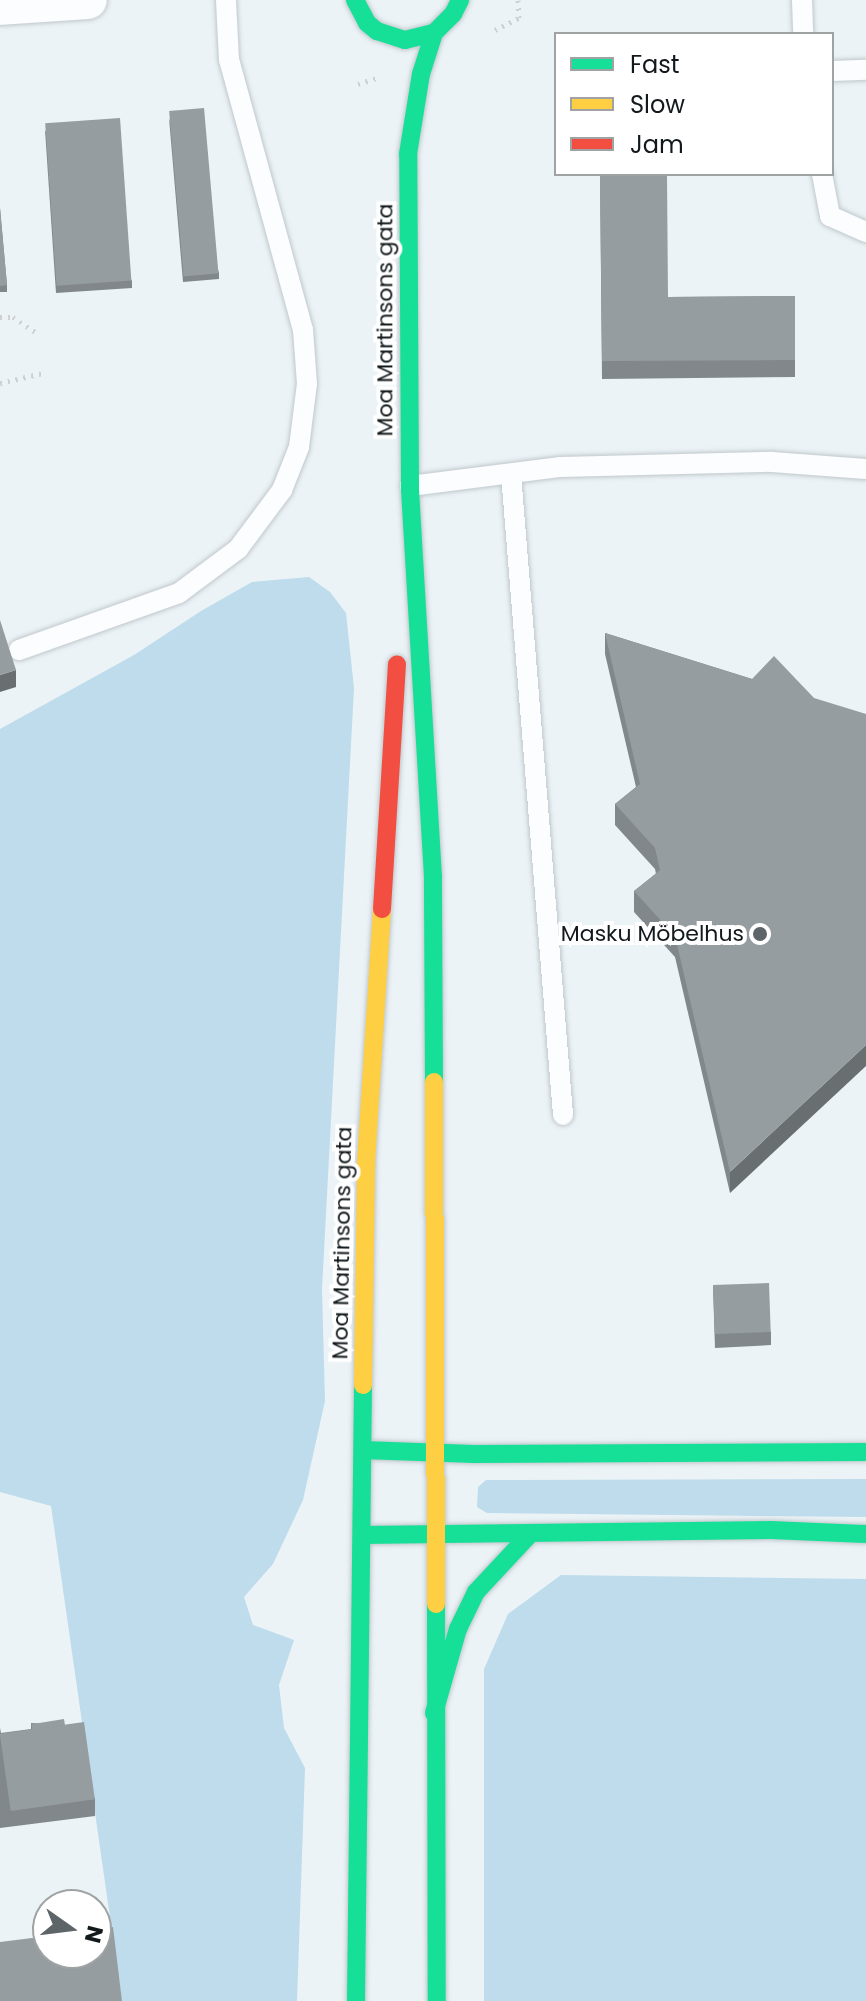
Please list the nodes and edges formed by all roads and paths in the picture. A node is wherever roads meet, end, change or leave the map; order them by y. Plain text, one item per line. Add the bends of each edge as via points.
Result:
1 (88, 0) edge
2 (226, 0) edge
3 (460, 0) edge
4 (802, 0) edge
5 (0, 6) edge
6 (356, 11) edge
7 (803, 32) edge
8 (434, 33) junction
9 (385, 59) dead end
10 (866, 70) edge
11 (834, 71) edge
12 (395, 100) dead end
13 (408, 154) junction
14 (822, 176) edge
15 (866, 232) edge
16 (0, 317) edge
17 (38, 334) dead end
18 (43, 373) dead end
19 (0, 383) edge
20 (866, 469) edge
21 (511, 474) junction
22 (410, 486) junction
23 (19, 650) dead end
24 (563, 1115) dead end
25 (363, 1450) junction
26 (866, 1452) edge
27 (434, 1453) junction
28 (434, 1533) junction
29 (530, 1534) junction
30 (866, 1534) edge
31 (362, 1535) junction
32 (434, 1713) junction
33 (356, 2001) edge
34 (437, 2001) edge

1 - 5 street
2 - 23 lane via 229,60 303,330 307,384 299,447 282,490 238,549 179,593
3 - 8 main road
4 - 7 lane
6 - 8 main road via 405,40
6 - 9 main road
8 - 13 main road, Moa Martinsons gata via 421,74
10 - 11 lane
12 - 13 main road, Moa Martinsons gata
13 - 22 main road, Moa Martinsons gata
14 - 15 lane via 830,216
16 - 17 path via 13,317
18 - 19 path
20 - 21 lane via 772,462 561,467
21 - 22 lane
21 - 24 lane
22 - 25 main road, Moa Martinsons gata via 370,1057
22 - 27 main road, Moa Martinsons gata via 433,877
25 - 27 main road
25 - 31 main road, Moa Martinsons gata
26 - 27 main road
27 - 28 main road, Moa Martinsons gata
28 - 29 main road
28 - 31 main road
28 - 32 main road, Moa Martinsons gata
29 - 30 main road
29 - 32 main road via 476,1592 458,1629
31 - 33 main road, Moa Martinsons gata
32 - 34 main road, Moa Martinsons gata

